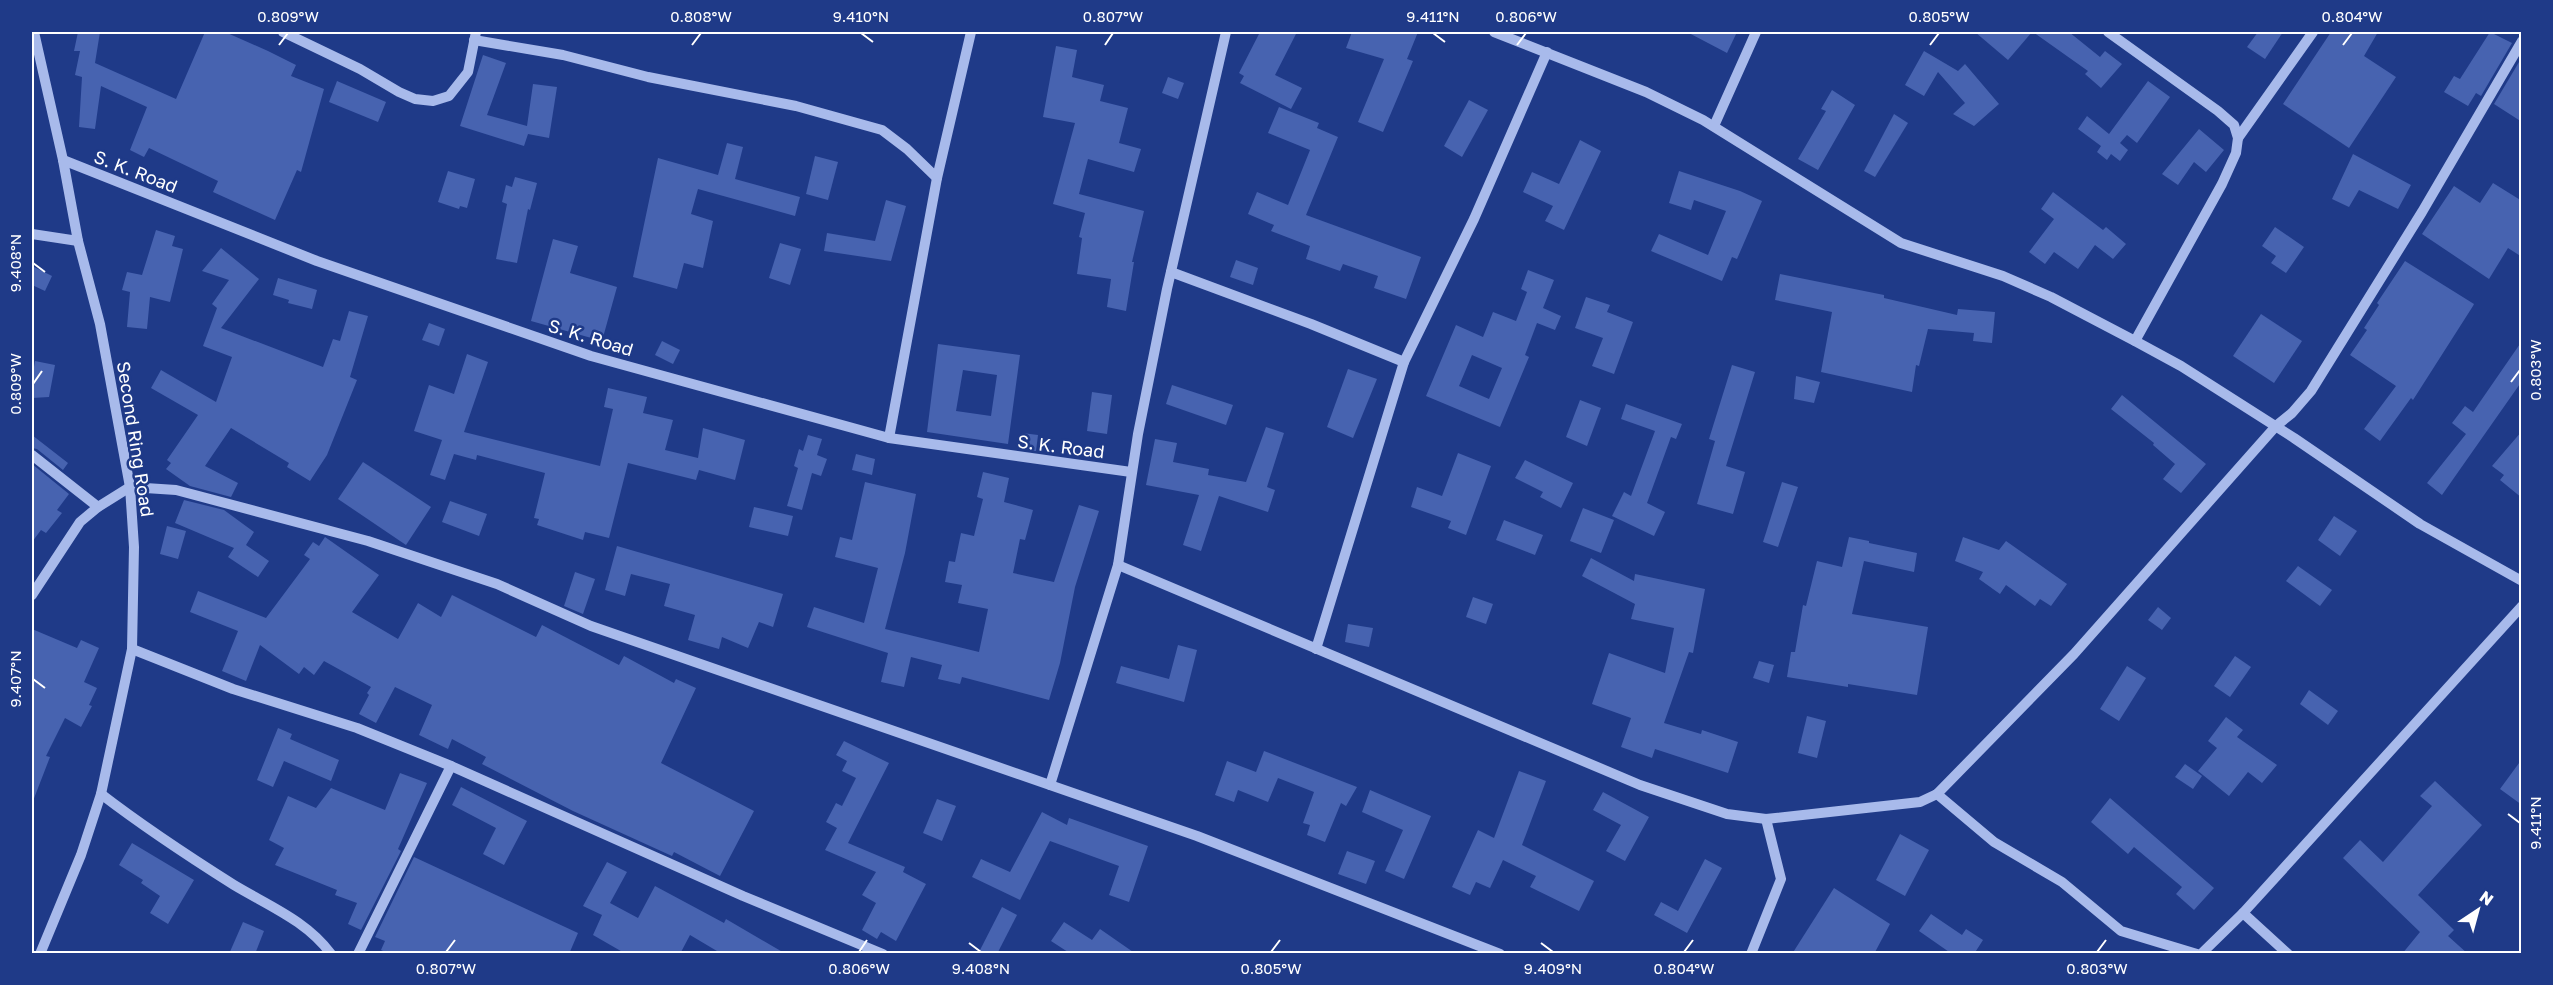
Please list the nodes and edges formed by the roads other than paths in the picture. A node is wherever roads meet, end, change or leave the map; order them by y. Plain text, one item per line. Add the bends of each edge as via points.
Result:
1 (34, 32) edge
2 (283, 32) edge
3 (971, 32) edge
4 (1226, 32) edge
5 (1494, 32) edge
6 (1756, 32) edge
7 (2108, 32) edge
8 (2313, 32) edge
9 (475, 36) edge
10 (2522, 40) edge
11 (1547, 52) junction
12 (1713, 126) junction
13 (2238, 138) junction
14 (63, 160) junction
15 (937, 178) junction
16 (32, 234) edge
17 (78, 241) junction
18 (1171, 272) junction
19 (2135, 341) junction
20 (1404, 362) junction
21 (2276, 426) junction
22 (889, 438) junction
23 (32, 455) edge
24 (1131, 472) junction
25 (130, 487) junction
26 (98, 507) junction
27 (1118, 565) junction
28 (2522, 581) edge
29 (32, 593) edge
30 (2522, 606) edge
31 (132, 649) junction
32 (1316, 649) junction
33 (451, 766) junction
34 (1050, 785) junction
35 (101, 794) junction
36 (1937, 794) junction
37 (1766, 819) junction
38 (2243, 914) junction
39 (40, 954) edge
40 (331, 954) edge
41 (358, 954) edge
42 (884, 954) edge
43 (1500, 954) edge
44 (1751, 954) edge
45 (2199, 954) edge
46 (2288, 954) edge

1 - 14 street, Second Ring Road
2 - 9 street via 399,92 433,101 449,96 468,72
3 - 15 street
4 - 18 street
5 - 11 street
6 - 12 street
7 - 13 street via 2218,111 2234,125
8 - 13 street
9 - 15 street via 648,77 796,106 882,130
10 - 21 street via 2326,371 2292,413
11 - 12 street via 1646,92
11 - 20 street via 1474,219
12 - 19 street via 1901,243 2013,280
13 - 19 street via 2236,153 2222,184
14 - 17 street, Second Ring Road
14 - 22 street, S. K. Road via 317,261 495,324 591,356
15 - 22 street
16 - 17 street
17 - 25 street, Second Ring Road via 100,324
18 - 20 street
18 - 24 street
19 - 21 street
20 - 32 street
21 - 28 street via 2420,524
21 - 36 street via 2073,654
22 - 24 street, S. K. Road
23 - 26 street
24 - 27 street
25 - 26 street
25 - 31 street, Second Ring Road via 134,547
25 - 34 street via 176,490 368,541 497,584 591,626
26 - 29 street via 80,522
27 - 32 street
27 - 34 street
30 - 38 street
31 - 33 street via 233,689 357,728
31 - 35 street, Second Ring Road
32 - 37 street via 1640,785 1726,814
33 - 41 street
33 - 42 street
34 - 43 street via 1197,836
35 - 39 street, Second Ring Road via 81,855
35 - 40 street via 187,856 318,936
36 - 37 street via 1920,802
36 - 45 street via 1994,842 2062,882 2121,931
37 - 44 street via 1781,879
38 - 45 street
38 - 46 street

